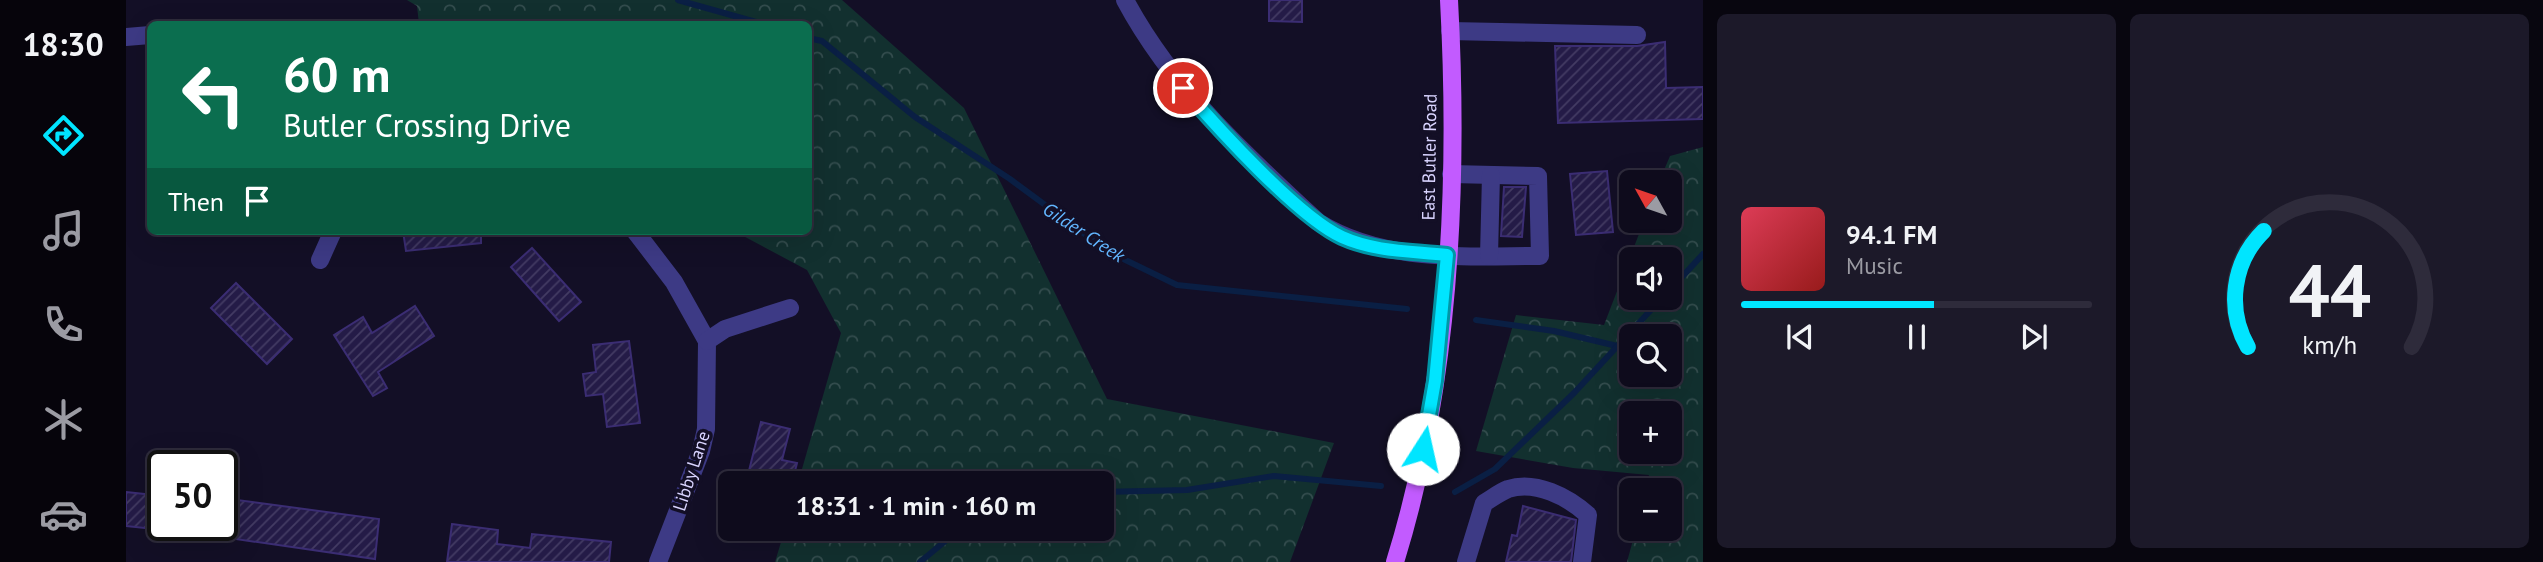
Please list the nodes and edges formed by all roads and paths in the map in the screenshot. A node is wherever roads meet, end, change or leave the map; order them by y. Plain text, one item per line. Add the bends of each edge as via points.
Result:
1 (1125, 0) edge
2 (1449, 0) edge
3 (1450, 31) junction
4 (147, 35) edge
5 (1637, 35) dead end
6 (126, 37) edge
7 (1451, 174) junction
8 (1491, 175) junction
9 (331, 235) edge
10 (638, 235) edge
11 (1447, 255) junction
12 (1489, 256) junction
13 (320, 260) dead end
14 (789, 308) dead end
15 (707, 341) junction
16 (657, 562) edge
17 (1395, 562) edge
18 (1466, 562) edge
19 (1582, 562) edge

1 - 11 street via 1168,69 1199,106 1318,222 1341,237 1368,246
2 - 3 main road, East Butler Road
3 - 5 street
3 - 7 main road, East Butler Road
4 - 6 street
7 - 8 street
7 - 11 main road, East Butler Road
8 - 12 street
8 - 12 street via 1538,176 1540,256
9 - 13 street
10 - 15 street, Libby Lane via 674,282
11 - 12 street
11 - 17 main road, East Butler Road via 1435,381 1408,523
14 - 15 street via 725,329
15 - 16 street, Libby Lane via 706,429
18 - 19 street via 1484,503 1509,489 1543,489 1571,500 1588,515

